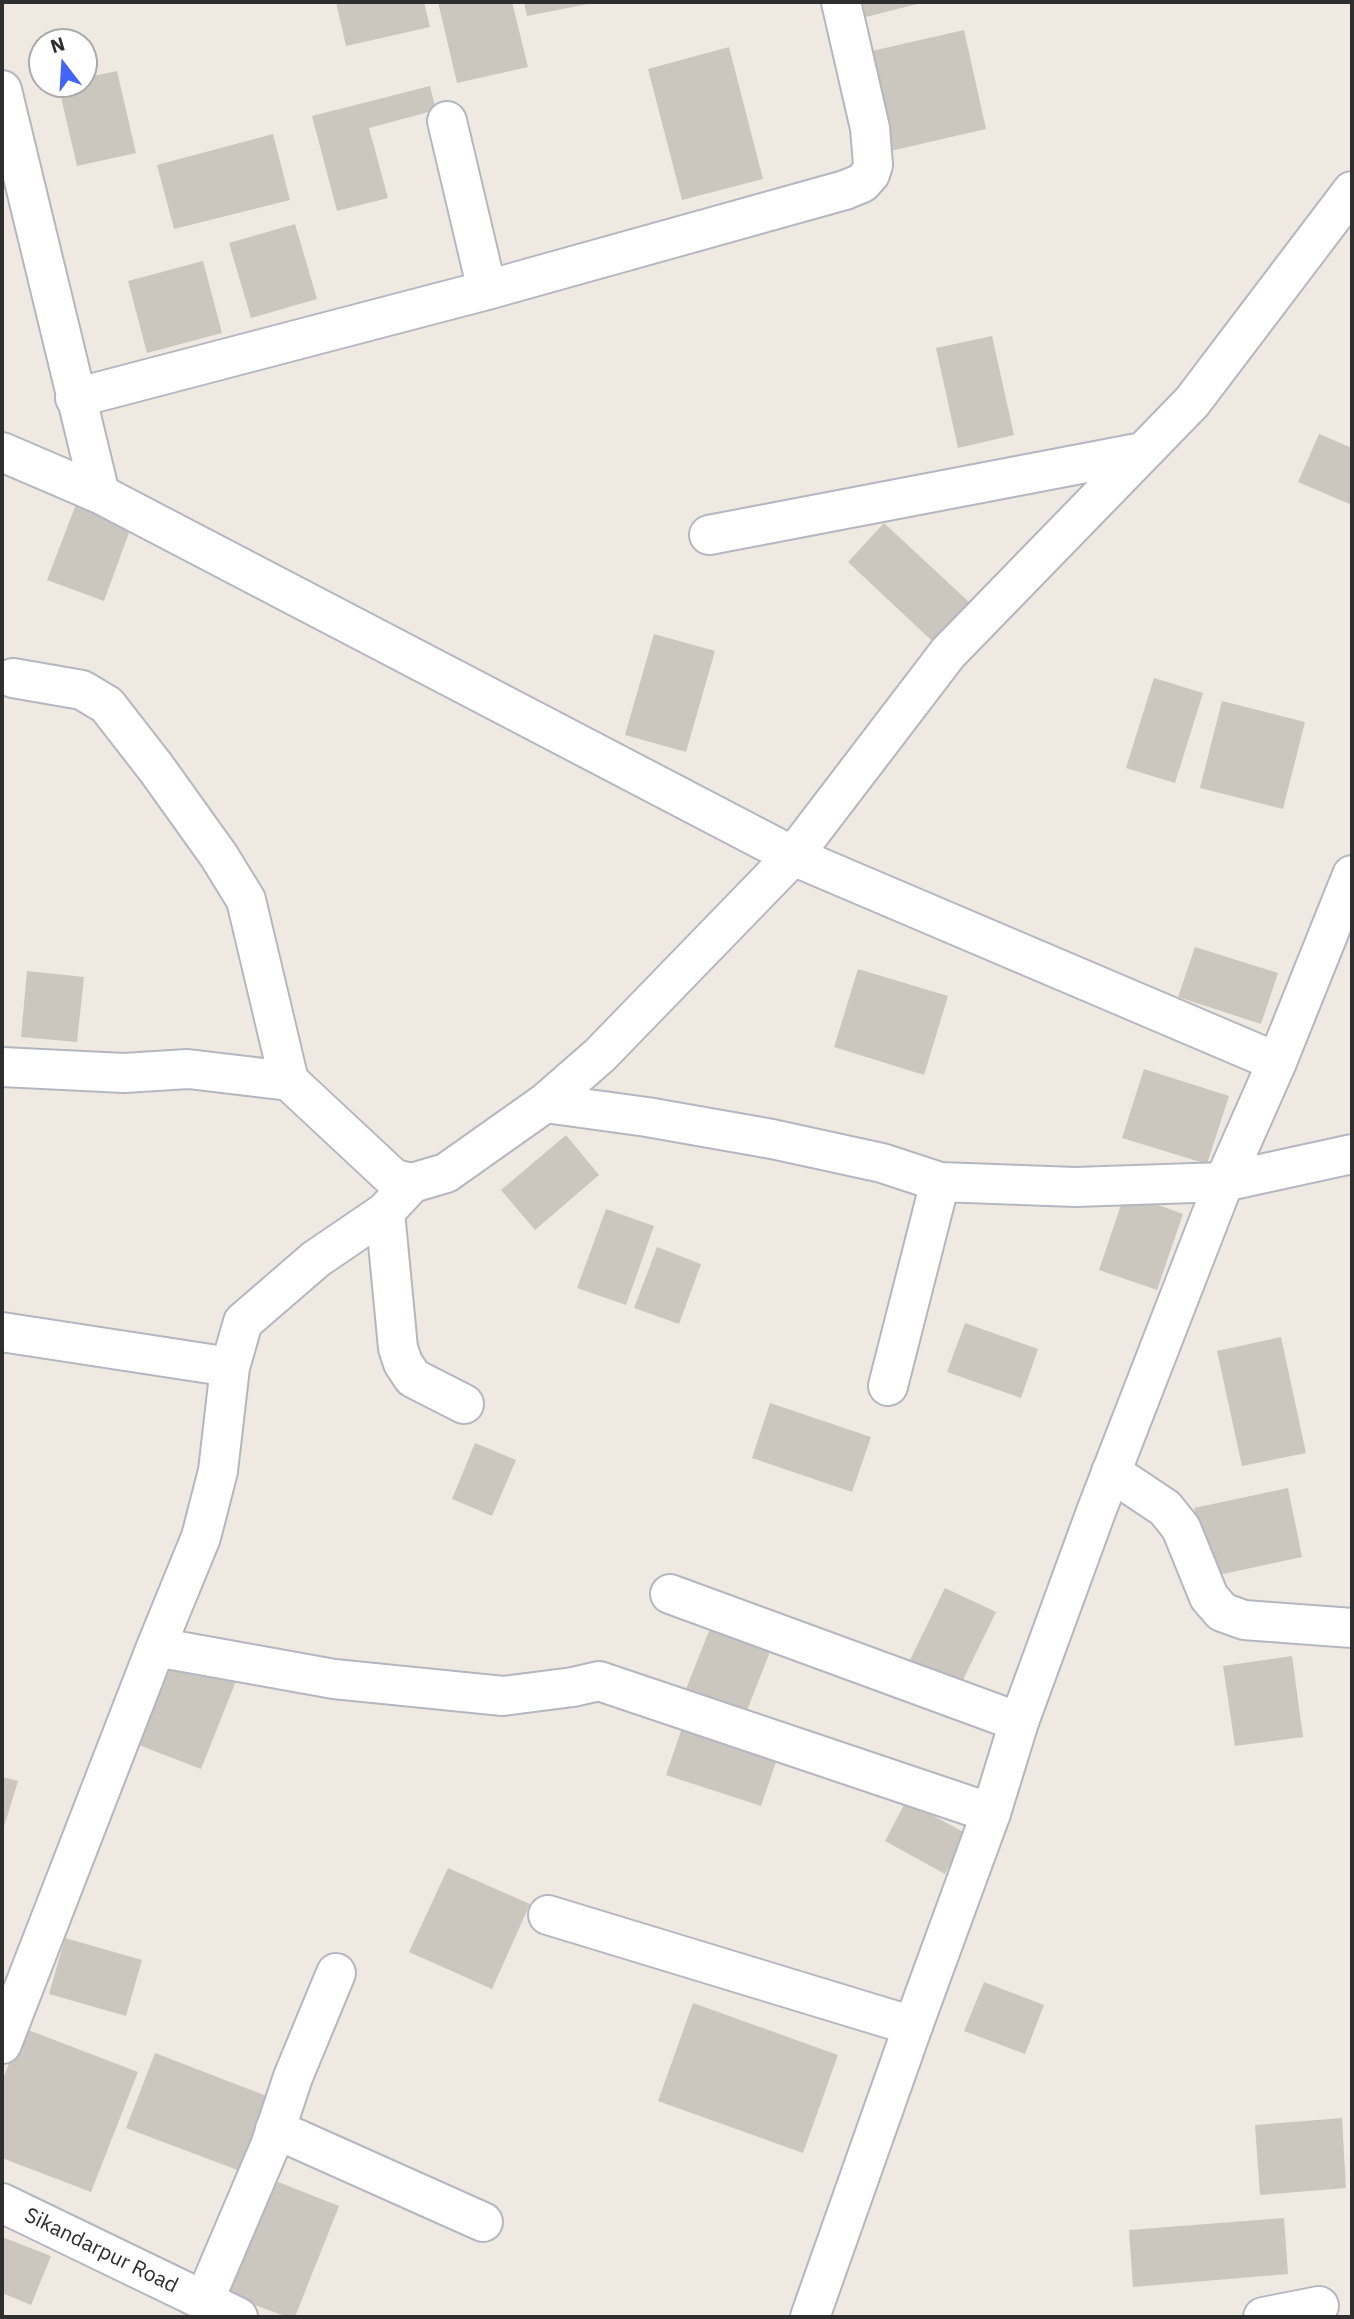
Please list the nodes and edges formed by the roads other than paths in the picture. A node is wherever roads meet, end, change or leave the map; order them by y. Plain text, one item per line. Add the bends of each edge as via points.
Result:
1 (841, 2) edge
2 (2, 90) edge
3 (447, 121) dead end
4 (1352, 191) edge
5 (487, 290) junction
6 (75, 398) junction
7 (2, 452) edge
8 (1143, 452) junction
9 (100, 494) junction
10 (709, 535) dead end
11 (13, 678) dead end
12 (793, 856) junction
13 (1352, 874) edge
14 (1277, 1062) junction
15 (2, 1067) edge
16 (289, 1081) junction
17 (545, 1103) junction
18 (1352, 1154) edge
19 (940, 1182) junction
20 (1224, 1182) junction
21 (412, 1183) junction
22 (385, 1212) junction
23 (2, 1332) edge
24 (230, 1367) junction
25 (888, 1386) dead end
26 (464, 1404) dead end
27 (1111, 1472) junction
28 (670, 1594) dead end
29 (1352, 1628) edge
30 (156, 1647) junction
31 (1019, 1722) junction
32 (991, 1813) junction
33 (548, 1915) dead end
34 (336, 1973) dead end
35 (6, 2021) edge
36 (913, 2026) junction
37 (275, 2129) junction
38 (2, 2203) edge
39 (483, 2222) dead end
40 (1319, 2306) dead end
41 (221, 2309) edge
42 (810, 2317) edge
43 (1263, 2317) edge

1 - 5 street via 870,128 873,165 862,183
2 - 6 street
3 - 5 street
4 - 8 street via 1192,402
5 - 6 street
6 - 9 street
7 - 9 street
8 - 10 street
8 - 12 street via 948,653
9 - 12 street
11 - 16 street via 82,690 107,705 219,856 246,900
12 - 14 street
12 - 17 street via 600,1055
13 - 14 street
14 - 20 street
15 - 16 street via 124,1073 188,1069
16 - 21 street via 384,1171
17 - 19 street via 772,1139 882,1163
17 - 21 street via 446,1173
18 - 20 street
19 - 20 street via 1075,1187
19 - 25 street
20 - 27 street
21 - 22 street
22 - 24 street via 316,1259 243,1322
22 - 26 street via 403,1363 413,1378
23 - 24 street
24 - 30 street via 218,1471 201,1536
27 - 29 street via 1173,1518 1209,1597 1222,1612 1244,1620
27 - 31 street
28 - 31 street
30 - 32 street via 334,1679 503,1696 599,1681
30 - 35 street
31 - 32 street
32 - 36 street
33 - 36 street
34 - 37 street
36 - 42 street
37 - 39 street
37 - 41 street
38 - 41 street, Sikandarpur Road
40 - 43 street

